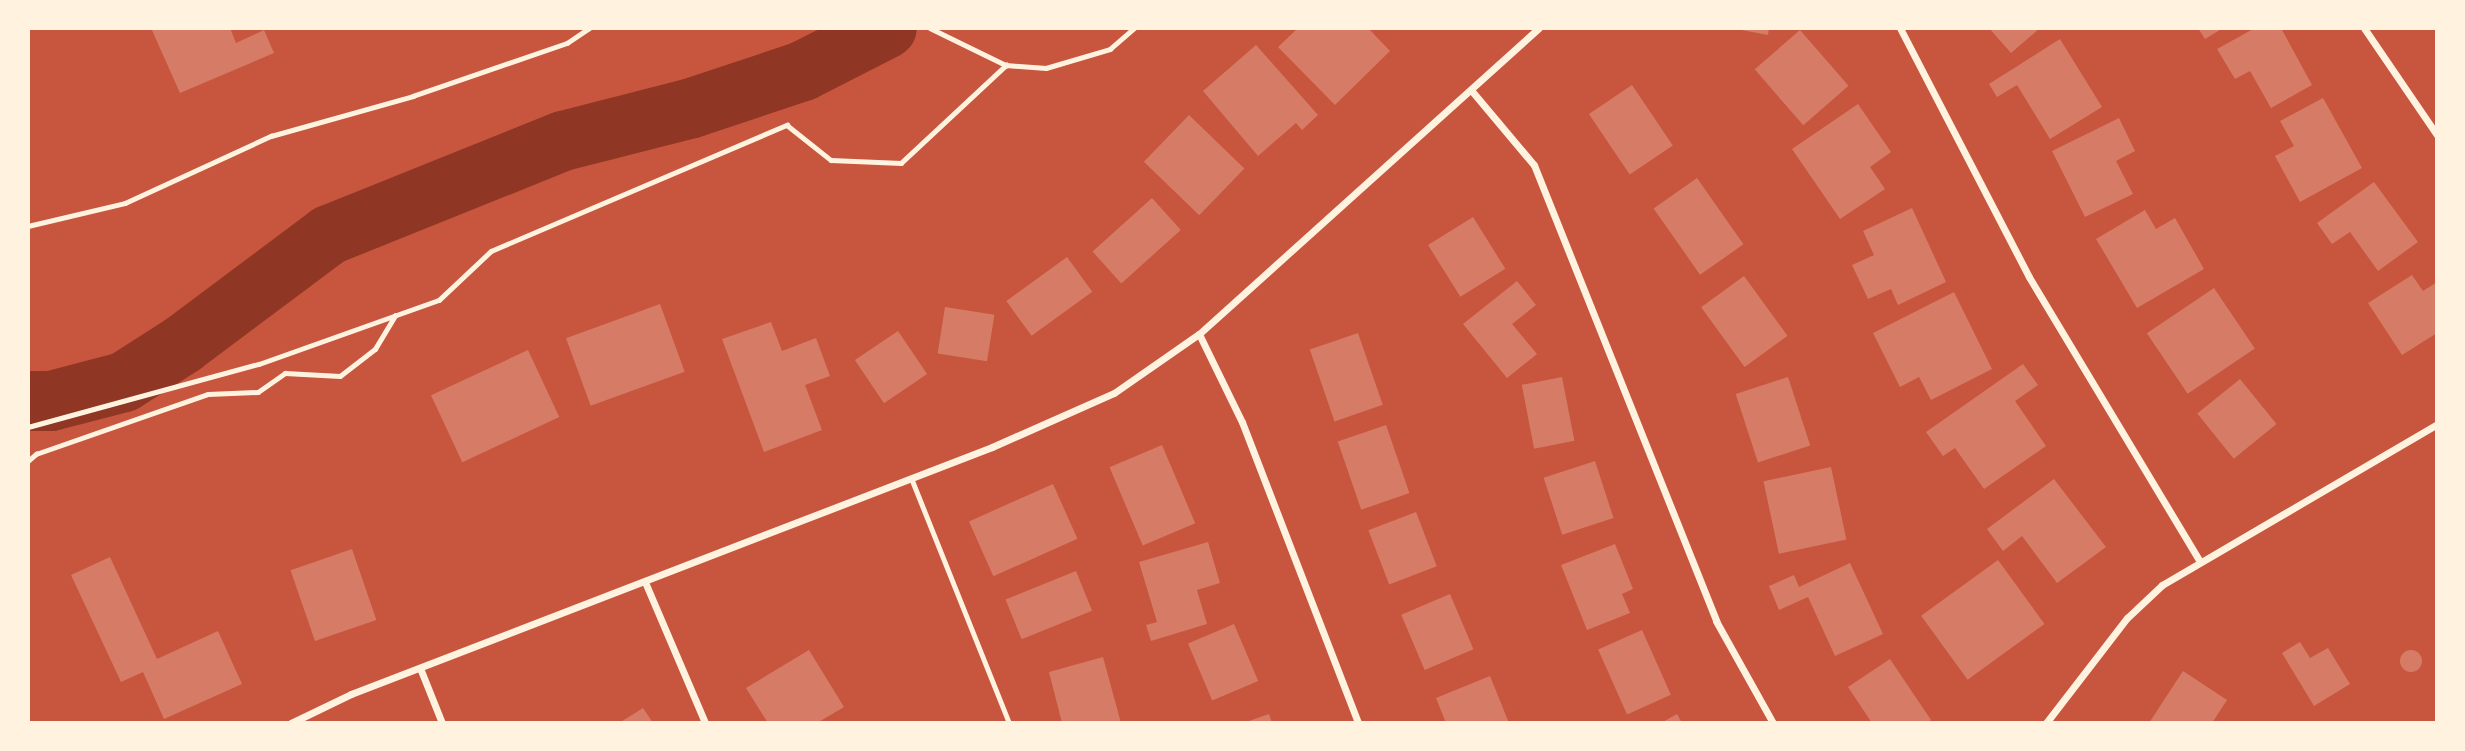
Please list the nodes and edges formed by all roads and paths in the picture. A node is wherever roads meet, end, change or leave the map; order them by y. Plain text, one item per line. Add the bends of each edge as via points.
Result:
1 (589, 28) edge
2 (930, 28) edge
3 (1134, 28) edge
4 (1539, 28) edge
5 (1900, 28) edge
6 (2364, 28) edge
7 (1006, 65) junction
8 (1471, 90) junction
9 (2437, 135) edge
10 (28, 226) edge
11 (395, 315) junction
12 (1199, 334) junction
13 (2437, 424) edge
14 (28, 427) edge
15 (28, 461) edge
16 (911, 478) junction
17 (2200, 562) junction
18 (645, 582) junction
19 (420, 668) junction
20 (291, 723) edge
21 (442, 723) edge
22 (705, 723) edge
23 (1009, 723) edge
24 (1358, 723) edge
25 (1773, 723) edge
26 (2046, 723) edge

1 - 10 path via 567,43 413,96 271,136 125,203
2 - 7 path
3 - 7 path via 1110,49 1046,68
4 - 8 street
5 - 17 street via 2029,277
6 - 9 street
7 - 11 path via 901,163 831,160 787,125 491,250 439,300
8 - 12 street
8 - 25 street via 1534,165 1716,621
11 - 14 path via 259,364
11 - 15 path via 375,349 340,376 285,373 258,392 208,394 36,454
12 - 16 street via 1114,393
12 - 24 street via 1242,422
13 - 17 street
16 - 18 street
16 - 23 lane
17 - 26 street via 2162,585 2127,618
18 - 19 street
18 - 22 street
19 - 20 street
19 - 21 street

